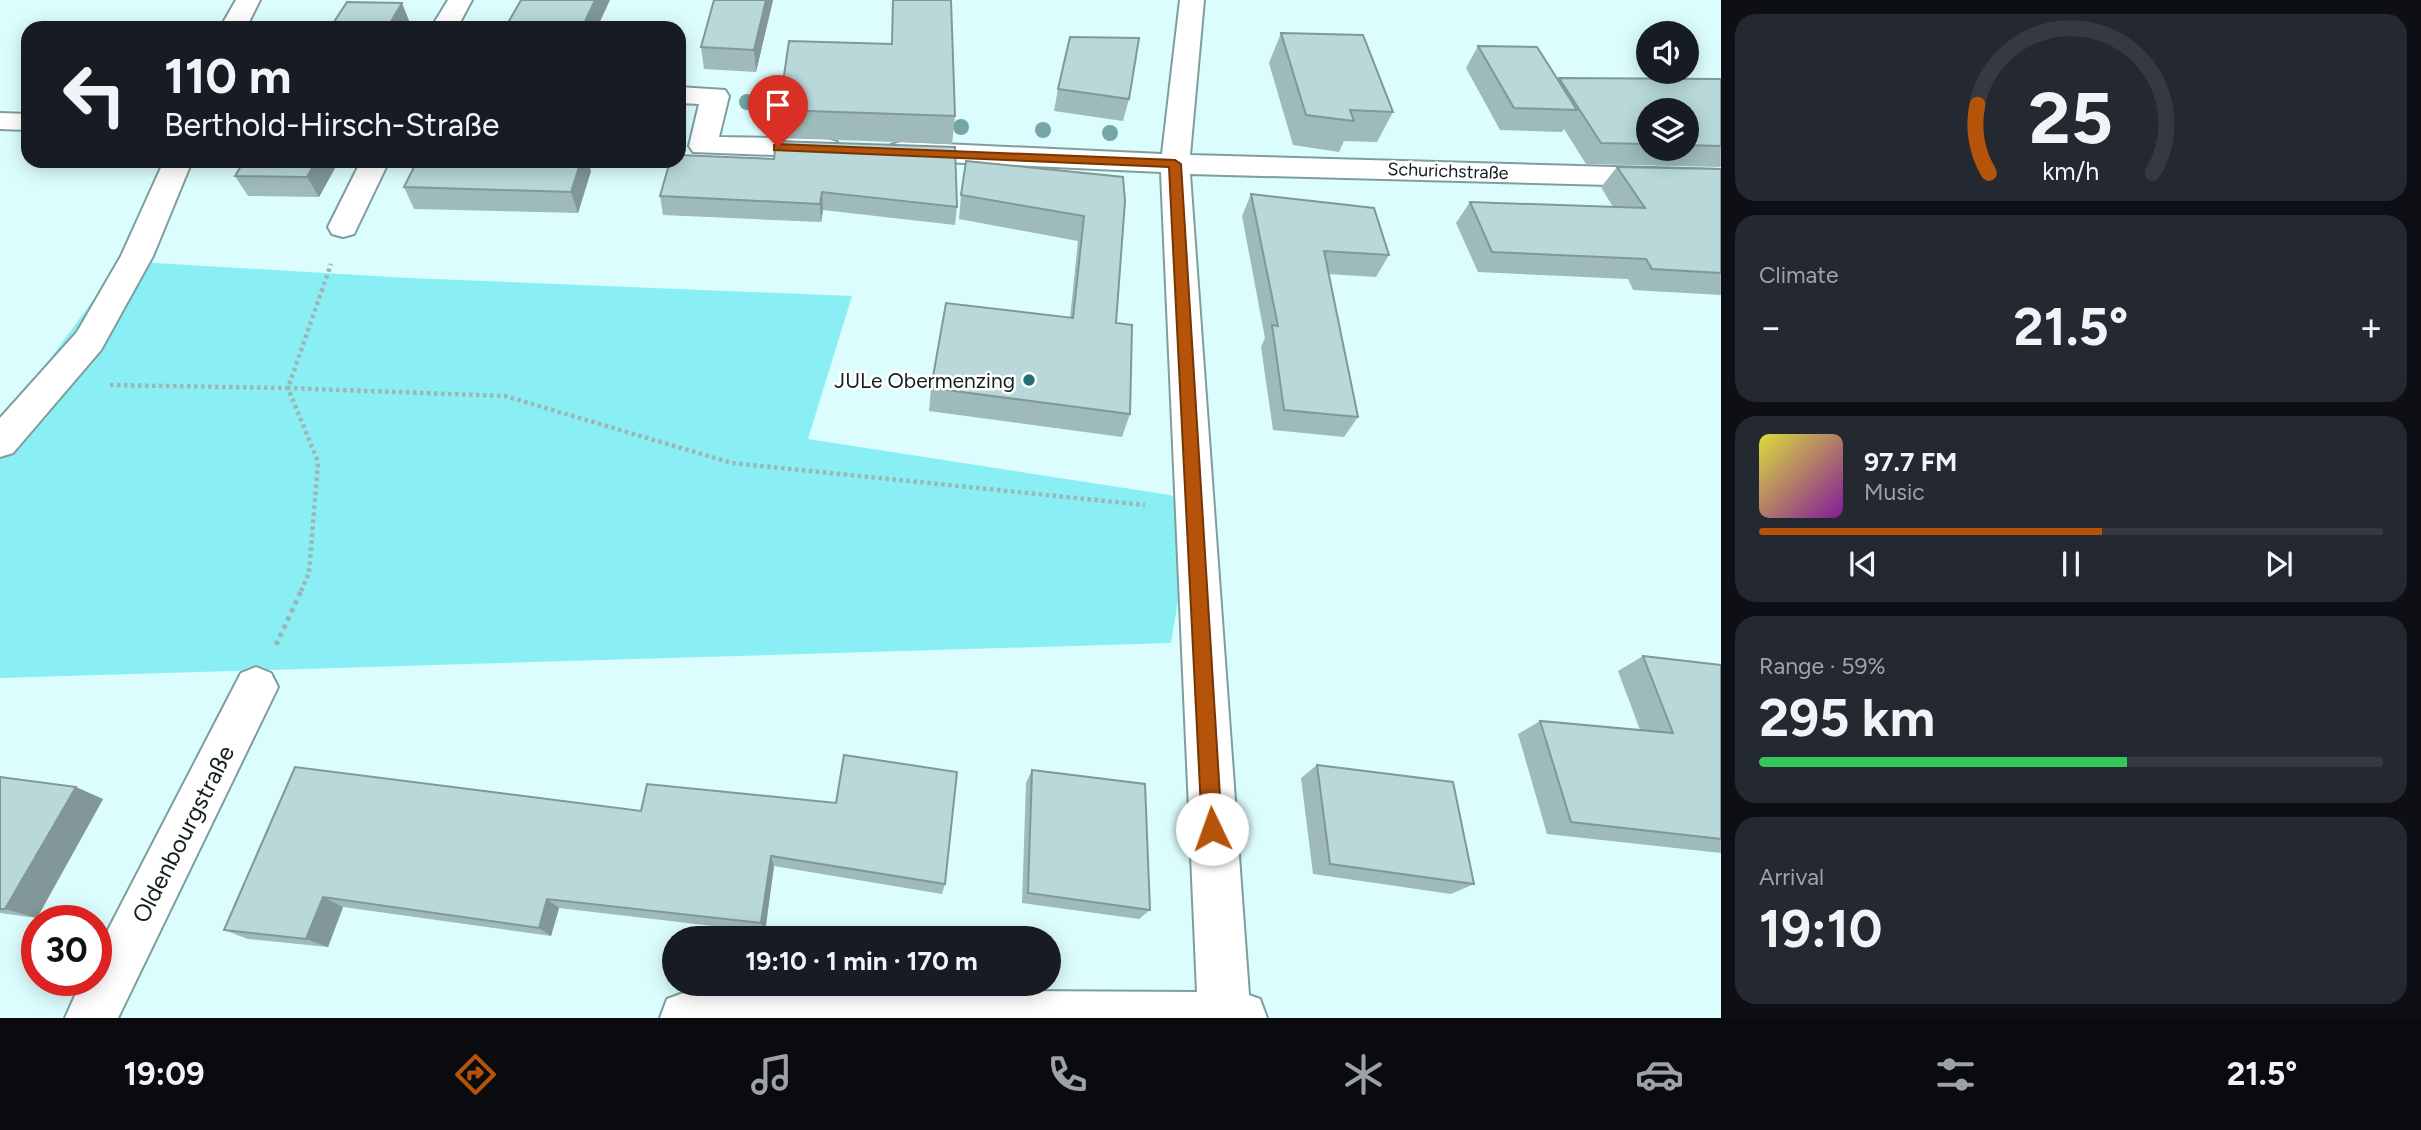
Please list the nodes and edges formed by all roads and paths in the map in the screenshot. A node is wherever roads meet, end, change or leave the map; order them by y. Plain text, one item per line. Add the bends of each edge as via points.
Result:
1 (248, 0) edge
2 (460, 0) edge
3 (1192, 0) edge
4 (237, 21) edge
5 (448, 21) edge
6 (686, 96) edge
7 (0, 121) edge
8 (21, 122) edge
9 (691, 146) edge
10 (1175, 164) junction
11 (174, 168) edge
12 (372, 168) edge
13 (1721, 179) edge
14 (343, 227) joint
15 (52, 384) junction
16 (288, 388) junction
17 (0, 443) edge
18 (1193, 510) junction
19 (256, 687) joint
20 (1229, 1017) edge
21 (91, 1018) edge
22 (686, 1018) edge

1 - 4 street
2 - 5 street
3 - 10 street
6 - 9 street via 715,96
7 - 8 street
9 - 10 street, Schurichstraße via 867,149
10 - 13 street, Schurichstraße
10 - 18 street
11 - 15 street via 137,256 96,329
12 - 14 street
14 - 16 path
15 - 16 path
15 - 17 street
16 - 18 path via 505,396 732,463
16 - 19 path via 318,462 309,573
18 - 20 street
19 - 21 street, Oldenbourgstraße
20 - 22 street

